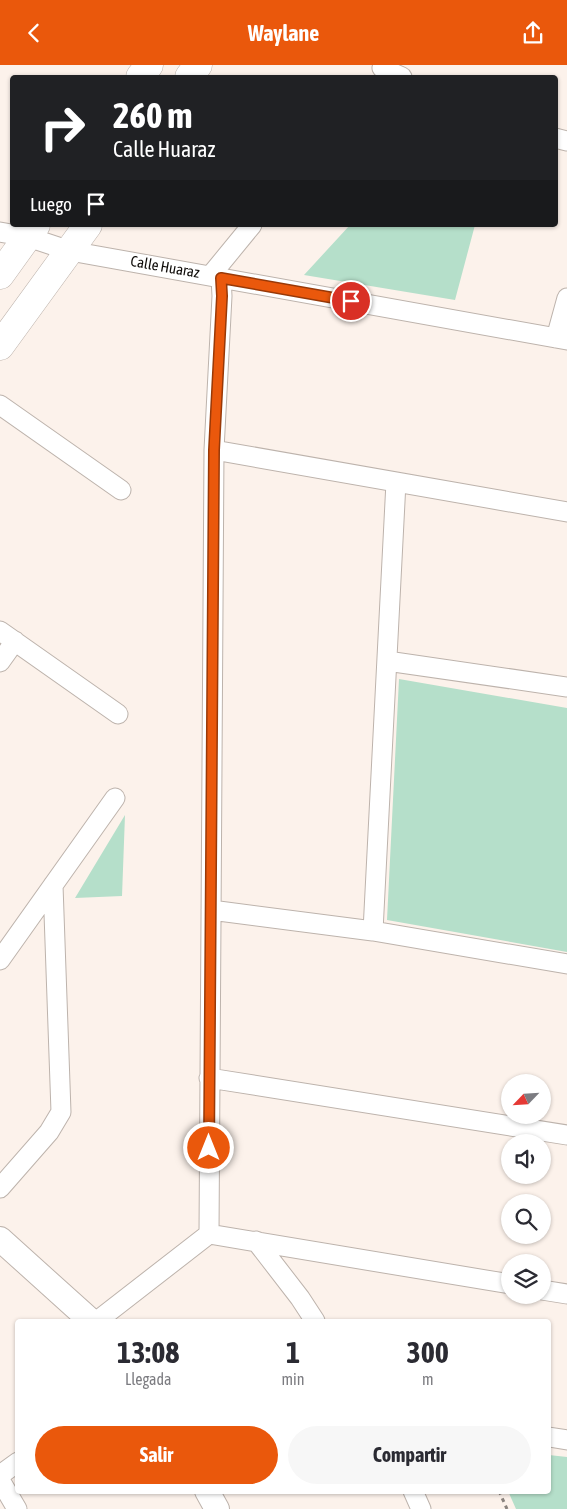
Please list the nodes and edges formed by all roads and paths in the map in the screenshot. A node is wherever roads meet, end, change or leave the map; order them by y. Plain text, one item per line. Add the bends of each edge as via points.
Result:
1 (380, 70) edge
2 (396, 75) edge
3 (87, 227) edge
4 (251, 227) edge
5 (32, 231) edge
6 (0, 232) edge
7 (70, 251) junction
8 (0, 275) edge
9 (216, 277) junction
10 (567, 298) edge
11 (561, 339) edge
12 (0, 346) edge
13 (0, 405) edge
14 (214, 450) junction
15 (396, 482) junction
16 (121, 490) dead end
17 (567, 512) edge
18 (7, 636) edge
19 (387, 661) junction
20 (0, 662) edge
21 (567, 687) edge
22 (118, 714) dead end
23 (115, 798) dead end
24 (53, 885) junction
25 (211, 909) junction
26 (373, 931) junction
27 (0, 960) edge
28 (567, 963) edge
29 (209, 1078) junction
30 (567, 1135) edge
31 (0, 1188) edge
32 (209, 1234) junction
33 (0, 1239) edge
34 (256, 1241) junction
35 (501, 1282) edge
36 (551, 1291) edge
37 (567, 1294) edge
38 (89, 1319) edge
39 (100, 1319) edge
40 (314, 1319) edge
41 (551, 1437) edge
42 (567, 1440) edge
43 (15, 1464) edge
44 (0, 1475) edge
45 (0, 1480) edge
46 (209, 1494) edge
47 (414, 1494) edge
48 (500, 1494) edge
49 (17, 1509) edge
50 (217, 1509) edge
51 (421, 1509) edge
52 (508, 1509) edge

1 - 2 street
3 - 7 main road
4 - 9 street
5 - 6 street, Calle Huaraz
5 - 7 street, Calle Huaraz
5 - 8 main road
7 - 9 street, Calle Huaraz
7 - 12 main road
9 - 11 street, Calle Huaraz
9 - 14 street via 222,296
10 - 11 street
13 - 16 street
14 - 15 street
14 - 25 street
15 - 17 street
15 - 19 street
18 - 20 street
18 - 22 street
19 - 21 street
19 - 26 street
23 - 24 street
24 - 27 street
24 - 31 street via 61,1112 49,1132
25 - 26 street
25 - 29 street
26 - 28 street
29 - 30 street
29 - 32 street
32 - 34 street
32 - 39 street
33 - 38 street
34 - 35 street
34 - 40 street
36 - 37 street
41 - 42 street
43 - 44 street
45 - 49 street
46 - 50 street
47 - 51 street
48 - 52 path

